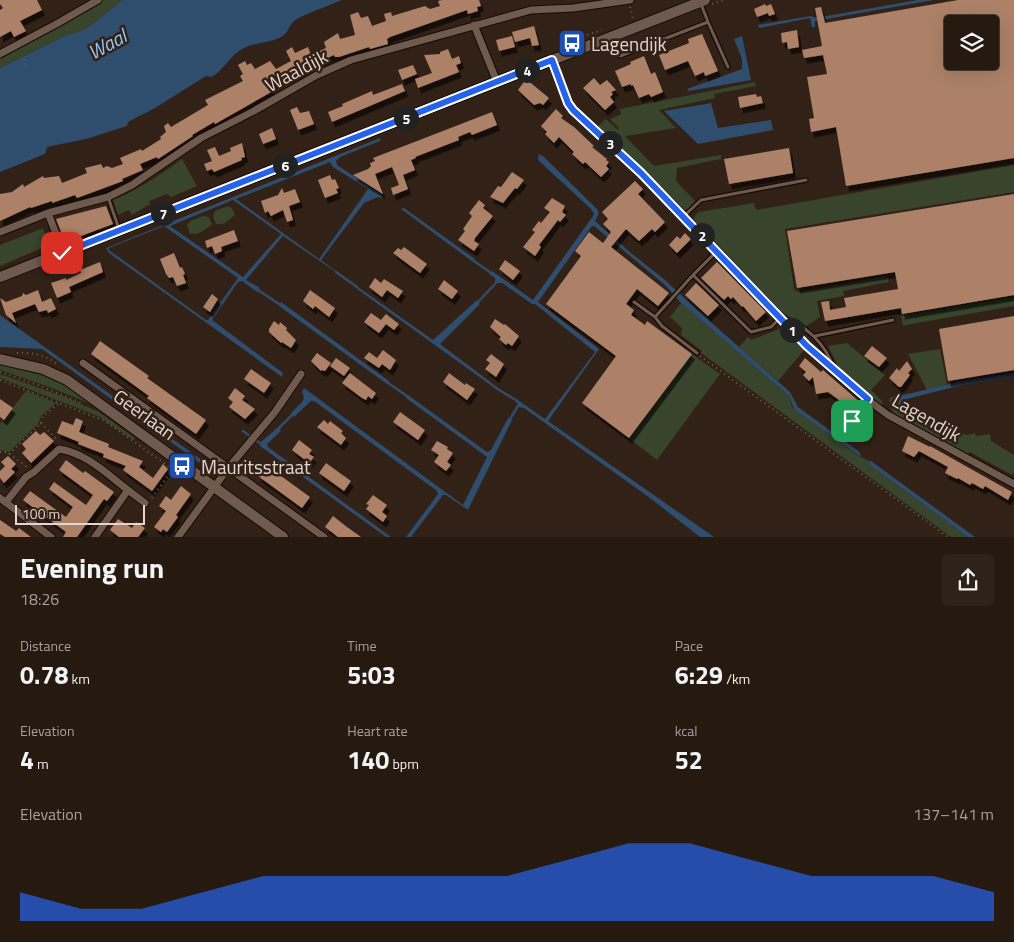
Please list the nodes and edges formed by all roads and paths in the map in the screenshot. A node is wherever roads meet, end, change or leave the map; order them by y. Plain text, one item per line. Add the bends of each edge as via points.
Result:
1 (98, 0) edge
2 (629, 0) edge
3 (702, 1) edge
4 (634, 21) dead end
5 (708, 22) junction
6 (474, 25) junction
7 (612, 36) junction
8 (0, 54) edge
9 (24, 59) dead end
10 (552, 60) junction
11 (27, 66) dead end
12 (728, 66) dead end
13 (497, 82) junction
14 (806, 180) dead end
15 (108, 197) junction
16 (48, 213) junction
17 (684, 216) junction
18 (120, 230) junction
19 (0, 232) edge
20 (717, 251) junction
21 (63, 252) junction
22 (693, 275) junction
23 (0, 277) edge
24 (634, 302) dead end
25 (656, 317) junction
26 (780, 318) junction
27 (893, 320) dead end
28 (815, 336) junction
29 (697, 352) joint
30 (0, 359) edge
31 (83, 363) dead end
32 (834, 370) junction
33 (0, 372) edge
34 (301, 374) dead end
35 (0, 380) edge
36 (868, 399) junction
37 (59, 402) junction
38 (86, 405) dead end
39 (852, 421) dead end
40 (41, 423) junction
41 (63, 450) junction
42 (0, 452) edge
43 (9, 454) junction
44 (176, 465) dead end
45 (229, 467) junction
46 (172, 470) junction
47 (34, 472) junction
48 (1013, 482) edge
49 (214, 487) junction
50 (128, 490) junction
51 (3, 500) edge
52 (145, 503) joint
53 (51, 537) edge
54 (95, 537) edge
55 (178, 537) edge
56 (283, 537) edge
57 (324, 537) edge
58 (948, 537) edge

1 - 8 street
2 - 4 path
2 - 6 street, Waaldijk via 532,10
3 - 5 lane
3 - 7 street
5 - 7 lane via 620,56
5 - 12 lane
6 - 13 street
6 - 15 street, Waaldijk via 351,60 317,75 201,138 158,169
7 - 10 street
9 - 11 path
10 - 13 street
10 - 17 street, Lagendijk via 573,110
13 - 18 street
14 - 17 lane via 701,200
15 - 16 street, Waaldijk
15 - 18 lane
16 - 19 street, Waaldijk
16 - 21 street
17 - 20 street, Lagendijk
18 - 21 street
20 - 22 lane
20 - 26 street, Lagendijk
21 - 23 street
22 - 25 lane
22 - 26 lane via 751,332 771,327
24 - 25 lane
25 - 29 lane via 662,326
26 - 28 lane via 790,319
26 - 32 street, Lagendijk
27 - 28 lane
28 - 32 lane
29 - 58 path
30 - 49 street, Geerlaan via 43,369 67,380
31 - 45 street
32 - 36 street, Lagendijk
33 - 38 path, Geerlaan
34 - 45 street via 275,412
35 - 37 path, Geerlaan
36 - 39 lane
36 - 48 street, Lagendijk via 902,422
37 - 40 path via 43,416
37 - 46 path, Geerlaan via 105,421
40 - 41 path
40 - 43 path
41 - 47 street
41 - 50 street via 86,458
42 - 43 path
43 - 47 path
44 - 46 path, Geerlaan via 181,473
45 - 49 street
45 - 57 street
46 - 52 path
47 - 51 street
49 - 55 street
49 - 56 street, Geerlaan
50 - 52 street
50 - 54 street
51 - 53 street

